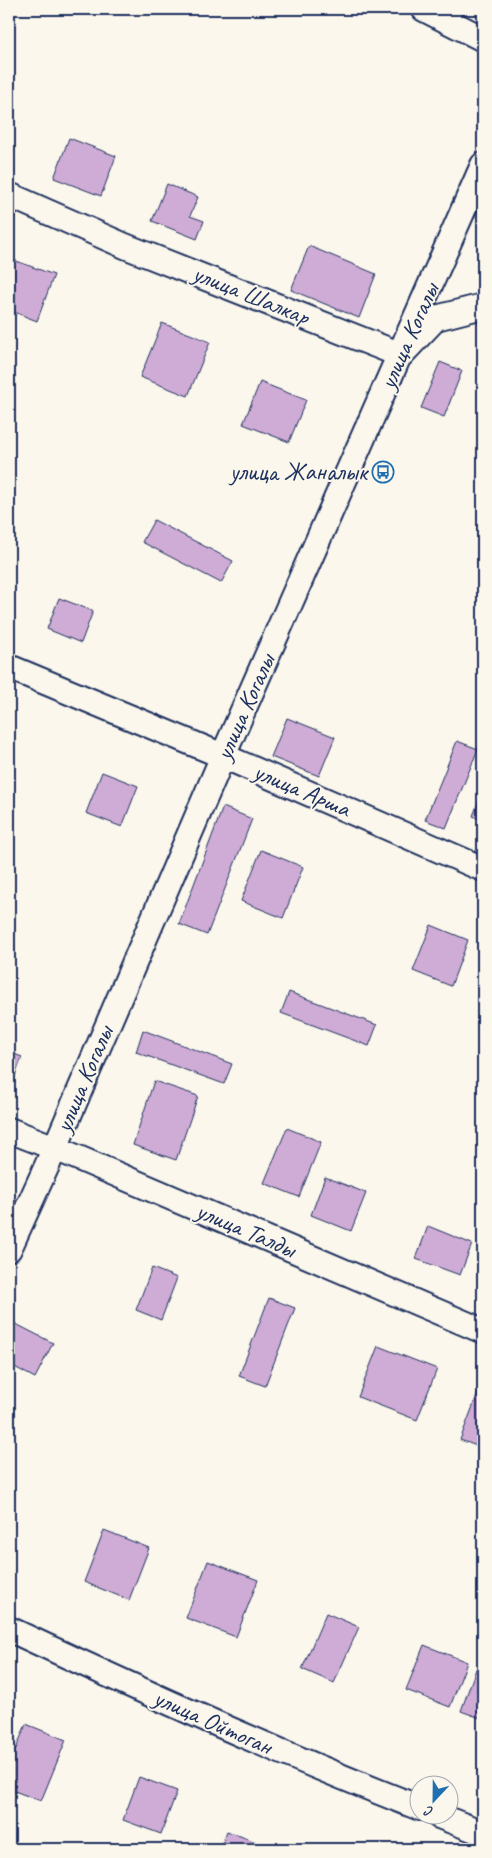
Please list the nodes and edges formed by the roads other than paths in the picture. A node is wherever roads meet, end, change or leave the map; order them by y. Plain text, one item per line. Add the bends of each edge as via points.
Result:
1 (424, 9) edge
2 (483, 39) edge
3 (483, 165) edge
4 (9, 195) edge
5 (483, 310) edge
6 (401, 355) junction
7 (9, 667) edge
8 (223, 756) junction
9 (483, 869) edge
10 (9, 1130) edge
11 (55, 1148) junction
12 (9, 1249) edge
13 (483, 1331) edge
14 (9, 1629) edge
15 (410, 1804) edge
16 (460, 1824) edge
17 (483, 1833) edge

1 - 2 street
3 - 6 street, улица Когалы
4 - 6 street, улица Шалкар via 125,246
5 - 6 street via 479,307 436,318
6 - 8 street, улица Когалы
7 - 8 street, улица Арша
8 - 9 street, улица Арша
8 - 11 street, улица Когалы
10 - 11 street, улица Талды
11 - 12 street, улица Когалы
11 - 13 street, улица Талды
14 - 15 street, улица Ойтоган via 326,1772
16 - 17 street

